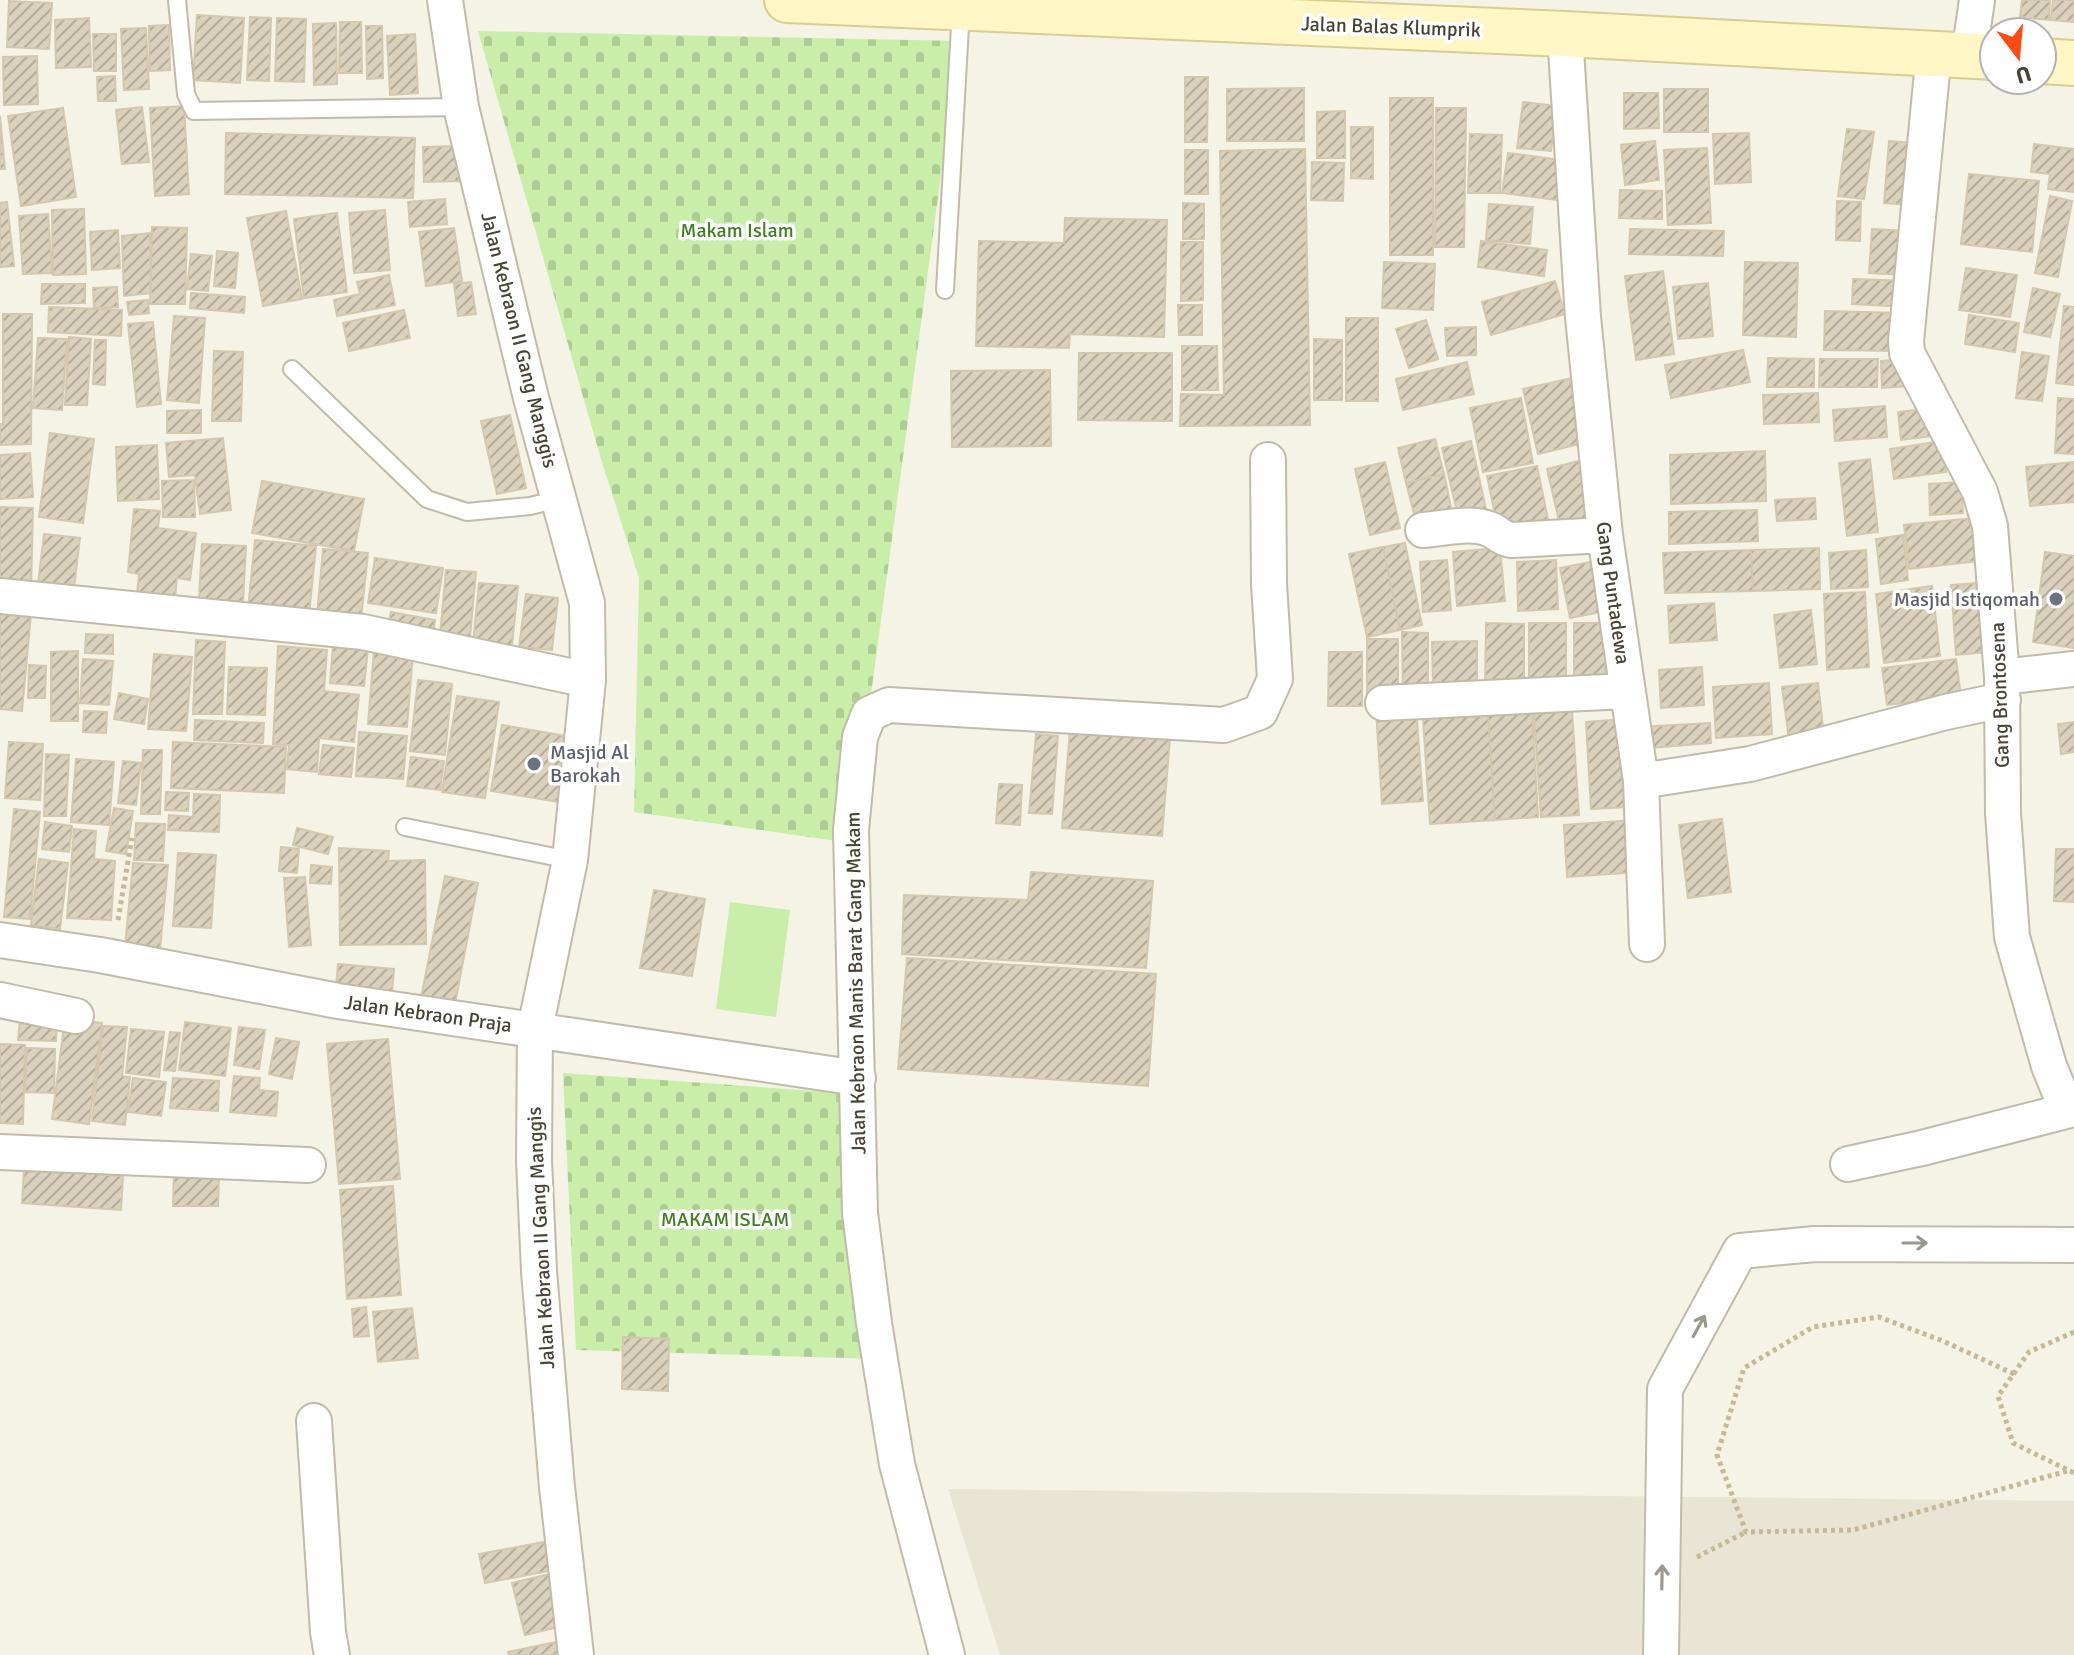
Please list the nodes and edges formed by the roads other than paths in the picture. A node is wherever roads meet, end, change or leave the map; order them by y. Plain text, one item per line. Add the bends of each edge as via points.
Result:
1 (177, 0) edge
2 (445, 0) edge
3 (787, 0) edge
4 (1977, 0) edge
5 (862, 1) edge
6 (961, 8) junction
7 (1300, 12) edge
8 (1565, 34) junction
9 (1966, 55) edge
10 (461, 107) junction
11 (945, 290) dead end
12 (292, 369) dead end
13 (1268, 460) dead end
14 (559, 499) junction
15 (1423, 530) dead end
16 (1605, 535) junction
17 (0, 596) edge
18 (2074, 669) edge
19 (588, 680) junction
20 (2002, 688) junction
21 (1627, 691) junction
22 (1383, 703) dead end
23 (1641, 781) junction
24 (405, 827) dead end
25 (570, 860) junction
26 (0, 940) edge
27 (1647, 944) dead end
28 (0, 1000) edge
29 (76, 1016) dead end
30 (535, 1029) junction
31 (858, 1078) junction
32 (2071, 1110) edge
33 (0, 1152) edge
34 (1848, 1164) dead end
35 (308, 1165) dead end
36 (2074, 1245) edge
37 (314, 1421) dead end
38 (332, 1655) edge
39 (576, 1655) edge
40 (947, 1655) edge
41 (1661, 1655) edge

1 - 10 lane via 186,94 194,111
2 - 10 street, Jalan Kebraon II Gang Manggis
3 - 5 street, Jalan Balas Klumprik
4 - 9 street, Gang Brontosena
5 - 6 street, Jalan Balas Klumprik
6 - 7 street, Jalan Balas Klumprik
6 - 11 lane
7 - 8 street, Jalan Balas Klumprik
8 - 9 street, Jalan Balas Klumprik
8 - 16 street, Gang Puntadewa via 1583,317
9 - 20 street, Gang Brontosena via 1906,341 1907,353 1980,492 1990,526
10 - 14 street, Jalan Kebraon II Gang Manggis
12 - 14 lane via 427,499 467,512
13 - 31 street, Jalan Kebraon Manis Barat Gang Makam via 1275,679 1260,712 1224,725 889,705 869,714 860,737 851,830
14 - 19 street, Jalan Kebraon II Gang Manggis via 587,603
15 - 16 street via 1471,526 1512,540
16 - 21 street, Gang Puntadewa
17 - 19 street via 363,632
18 - 20 street
19 - 25 street, Jalan Kebraon II Gang Manggis
20 - 23 street via 1946,712 1750,764
20 - 32 street, Gang Brontosena via 2003,813 2012,937 2045,1052
21 - 22 street
21 - 23 street, Gang Puntadewa
23 - 27 street, Gang Puntadewa
24 - 25 lane
25 - 30 street, Jalan Kebraon II Gang Manggis
26 - 30 street, Jalan Kebraon Praja via 338,1001
28 - 29 street
30 - 31 street, Jalan Kebraon Praja
30 - 39 street, Jalan Kebraon II Gang Manggis via 539,1271
31 - 40 street, Jalan Kebraon Manis Barat Gang Makam via 860,1213 877,1347 897,1464
32 - 34 street
33 - 35 street
41 -> 36 street via 1665,1389 1740,1251 1815,1244
37 - 38 street

